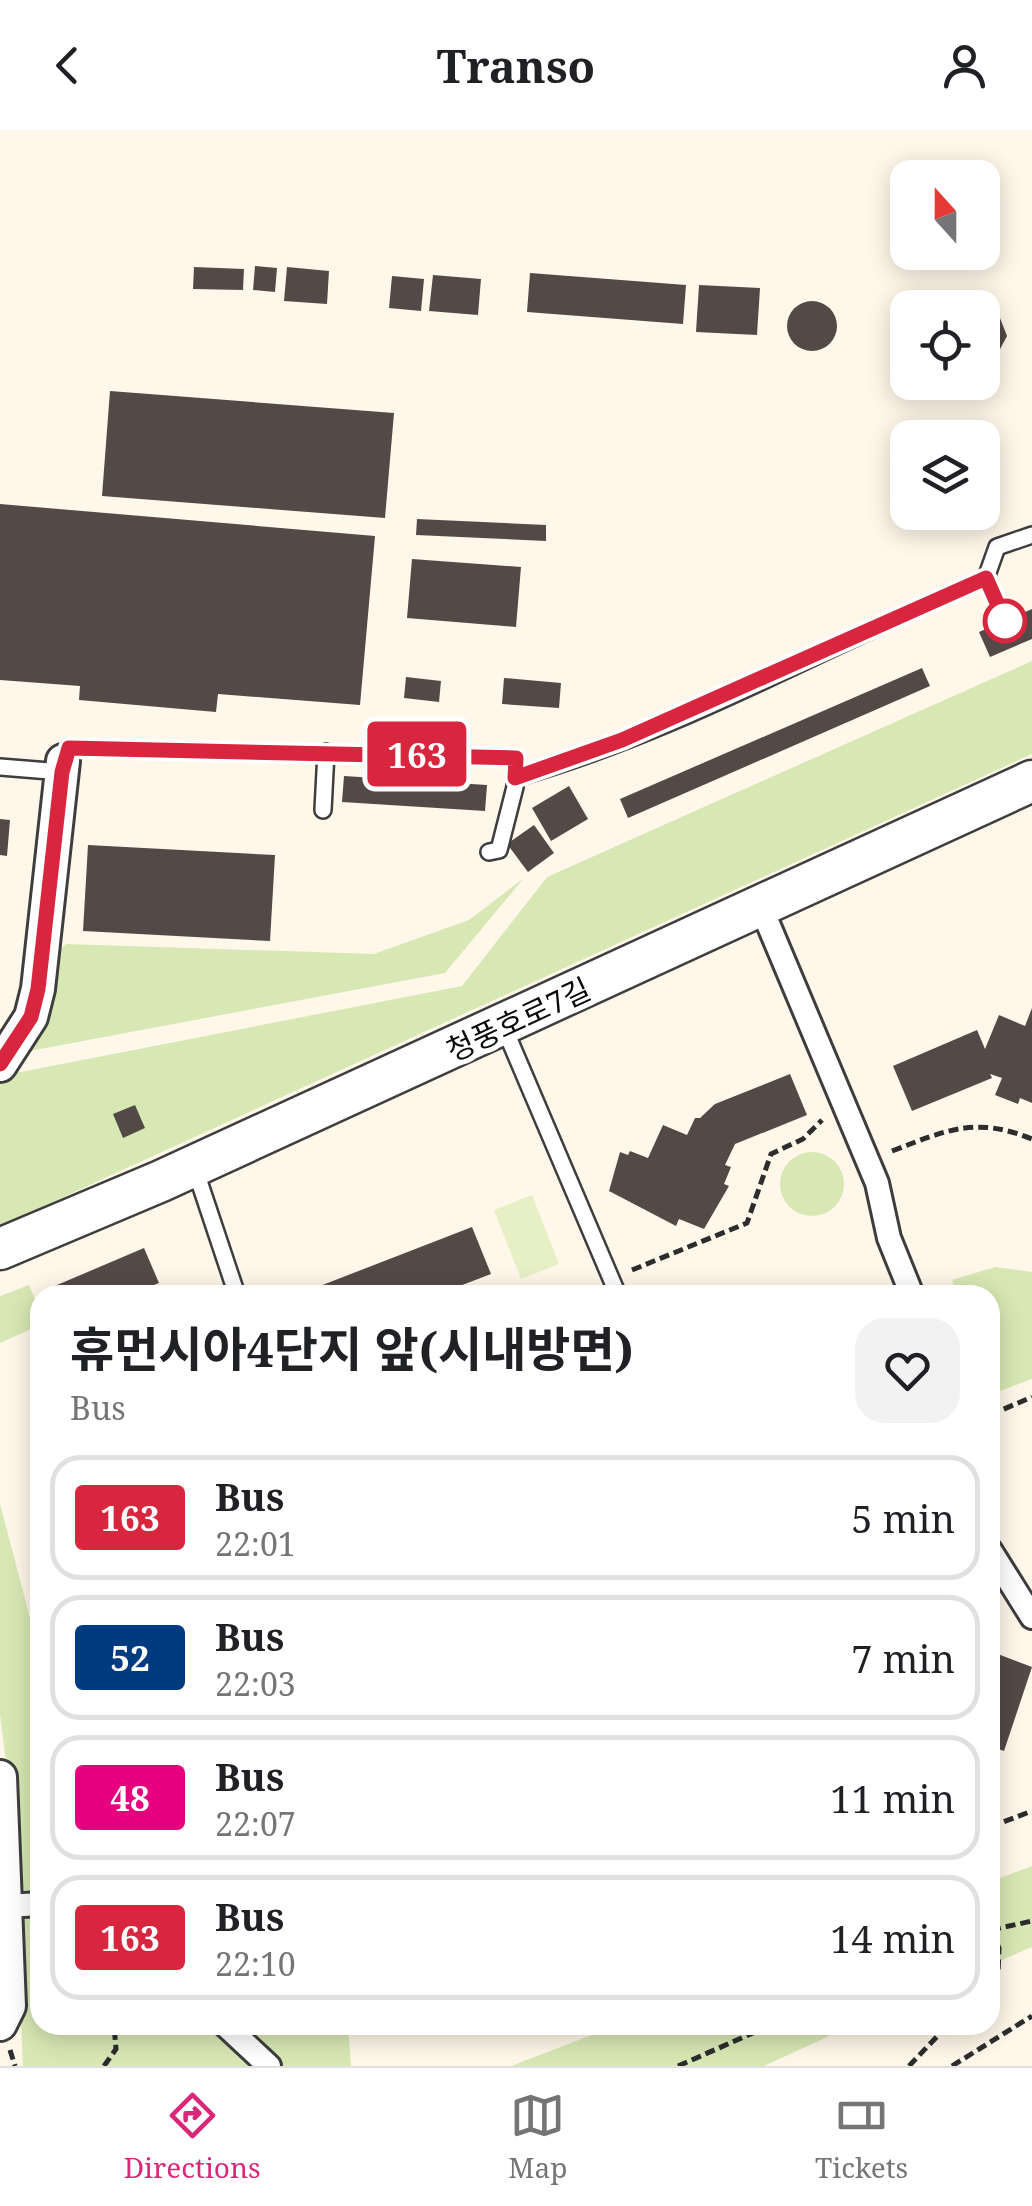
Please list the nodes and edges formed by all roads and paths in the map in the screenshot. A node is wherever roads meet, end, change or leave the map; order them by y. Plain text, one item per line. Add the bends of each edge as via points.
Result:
1 (1032, 535) edge
2 (986, 578) junction
3 (1005, 621) dead end
4 (326, 752) junction
5 (62, 766) junction
6 (0, 767) edge
7 (515, 778) junction
8 (1032, 781) edge
9 (323, 810) dead end
10 (490, 852) dead end
11 (761, 907) junction
12 (503, 1025) junction
13 (0, 1064) edge
14 (846, 1107) junction
15 (1032, 1139) edge
16 (868, 1160) junction
17 (194, 1166) junction
18 (0, 1249) edge
19 (611, 1278) junction
20 (234, 1285) edge
21 (614, 1285) edge
22 (908, 1285) edge
23 (1032, 1397) edge
24 (1000, 1411) edge
25 (1000, 1566) edge
26 (1032, 1617) edge
27 (0, 1777) edge
28 (1032, 1811) edge
29 (1000, 1823) edge
30 (4, 1885) edge
31 (30, 1899) edge
32 (1032, 1921) edge
33 (1000, 1928) edge
34 (1032, 2016) edge
35 (0, 2024) edge
36 (115, 2035) edge
37 (236, 2035) edge
38 (748, 2035) edge
39 (938, 2035) edge
40 (104, 2066) edge
41 (269, 2066) edge
42 (678, 2066) edge
43 (909, 2066) edge
44 (952, 2066) edge

1 - 2 lane via 997,547
2 - 3 lane
2 - 7 lane via 634,735
4 - 5 lane via 69,748
4 - 7 lane via 516,758
4 - 9 lane
5 - 6 lane
5 - 13 street via 38,989 31,1017
7 - 10 lane via 499,850
8 - 11 street, 청풍호로7길
11 - 12 street, 청풍호로7길
11 - 14 street
12 - 17 street, 청풍호로7길
12 - 19 lane
14 - 16 street
14 - 19 path via 830,1112 804,1140 771,1154 746,1224
15 - 16 path via 999,1126 957,1126
16 - 22 street
17 - 18 street, 청풍호로7길
17 - 20 lane
19 - 21 lane
23 - 24 path
25 - 26 street
27 - 30 street
28 - 29 path
30 - 31 street
30 - 35 street via 9,2006
32 - 33 path
34 - 44 path
36 - 40 path via 116,2050
37 - 41 street
38 - 42 path
39 - 43 path

